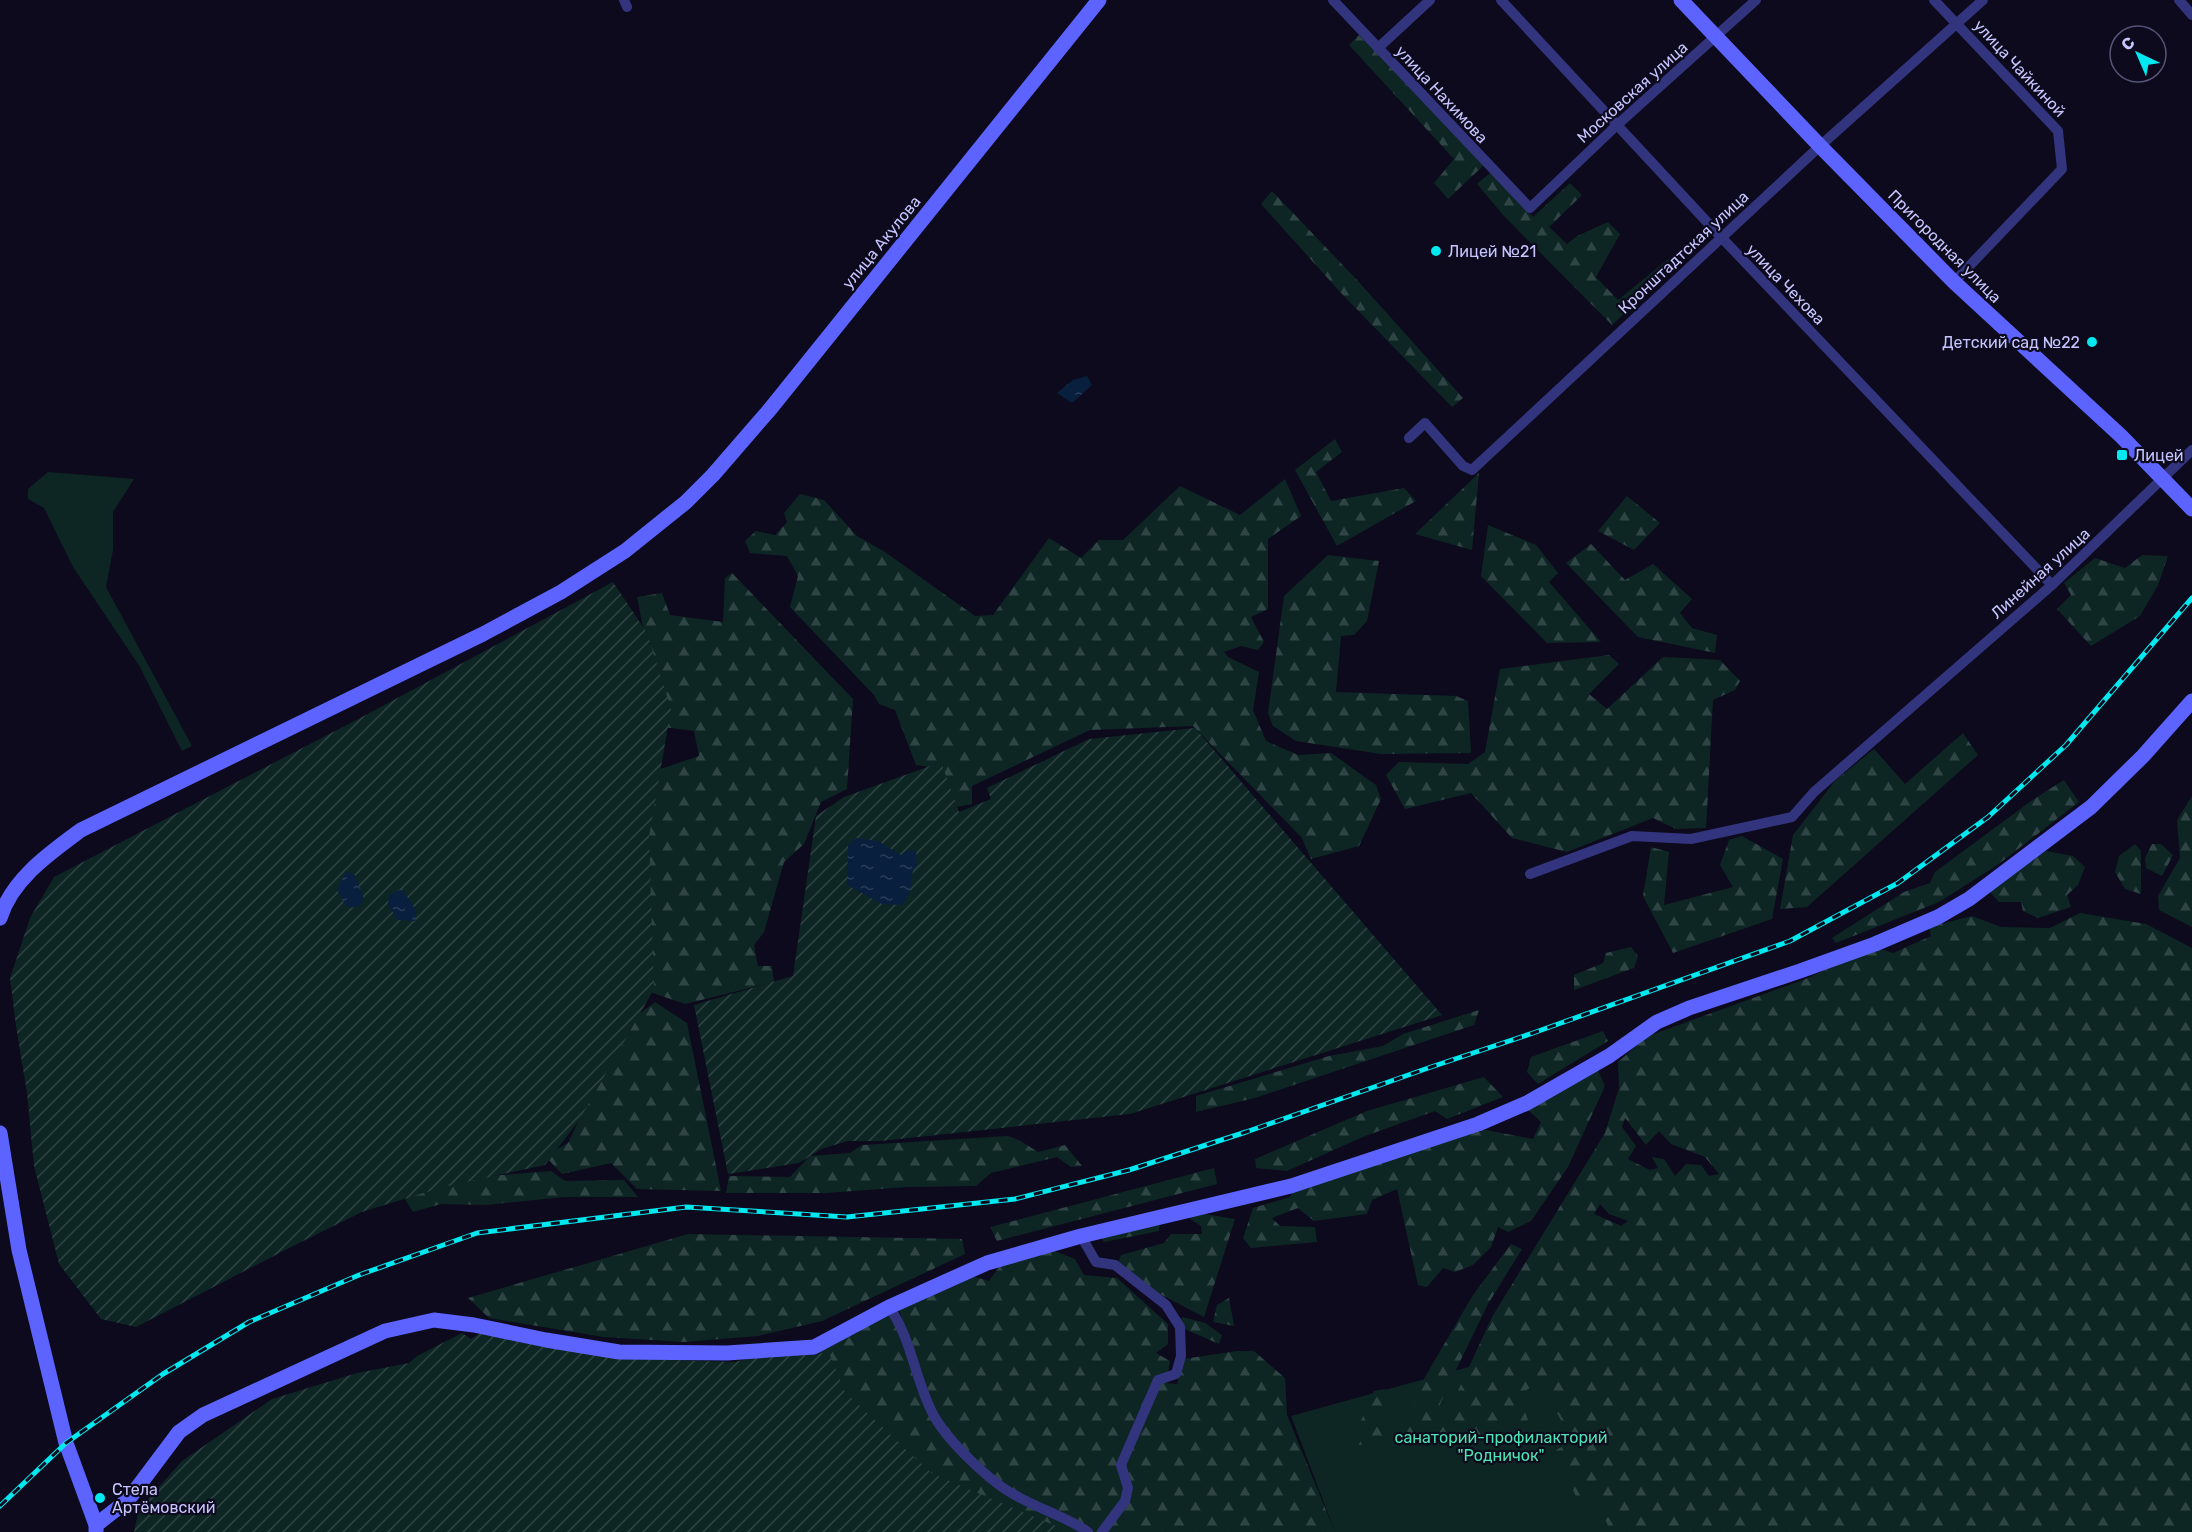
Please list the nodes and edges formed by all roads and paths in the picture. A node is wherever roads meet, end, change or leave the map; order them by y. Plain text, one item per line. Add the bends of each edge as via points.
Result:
1 (1100, 0) edge
2 (1333, 0) edge
3 (1430, 0) edge
4 (1501, 0) edge
5 (1681, 0) edge
6 (1756, 0) edge
7 (1934, 0) edge
8 (1983, 0) edge
9 (2179, 0) edge
10 (2192, 15) edge
11 (1956, 24) junction
12 (1715, 37) junction
13 (1378, 48) junction
14 (1617, 125) junction
15 (1820, 147) junction
16 (1530, 208) joint
17 (1721, 237) junction
18 (1954, 282) junction
19 (1409, 438) dead end
20 (2192, 450) edge
21 (2164, 479) junction
22 (2192, 509) edge
23 (2052, 585) junction
24 (2191, 705) edge
25 (1530, 874) dead end
26 (0, 918) edge
27 (0, 1133) edge
28 (1081, 1236) junction
29 (889, 1307) junction
30 (96, 1528) edge
31 (1088, 1532) edge
32 (1102, 1532) edge

1 - 26 main road, улица Акулова via 771,408 686,502 625,551 561,592 81,830 22,880
2 - 13 street, улица Нахимова
3 - 13 street
4 - 14 street, улица Чехова
5 - 12 main road, Пригородная улица
6 - 12 street, Московская улица
7 - 11 street, улица Чайкиной
8 - 11 street, Кронштадтская улица
9 - 10 street
11 - 15 street, Кронштадтская улица
11 - 18 street, улица Чайкиной via 2058,131 2062,169
12 - 14 street, Московская улица
12 - 15 main road, Пригородная улица
13 - 16 street, улица Нахимова
14 - 16 street, Московская улица
14 - 17 street, улица Чехова
15 - 17 street, Кронштадтская улица
15 - 18 main road, Пригородная улица
17 - 19 street, Кронштадтская улица via 1472,470 1463,466 1425,423
17 - 23 street, улица Чехова
18 - 21 main road, Пригородная улица
20 - 21 street, Линейная улица
21 - 22 main road, Пригородная улица
21 - 23 street, Линейная улица
23 - 25 street, Линейная улица via 1814,792 1792,818 1691,839 1632,836
24 - 28 main road via 2091,807 1969,899 1938,917 1864,948 1657,1022 1610,1056 1527,1103 1478,1124 1290,1186
27 - 30 main road via 19,1250 66,1443
28 - 29 main road via 987,1263
28 - 32 street via 1096,1262 1115,1265 1166,1305 1180,1327 1181,1356 1176,1374 1158,1380 1121,1464 1128,1488 1125,1501
29 - 30 main road via 814,1347 727,1353 619,1352 434,1320 385,1331 203,1415 179,1432 128,1500
29 - 31 street via 899,1320 935,1418 962,1451 1014,1495

